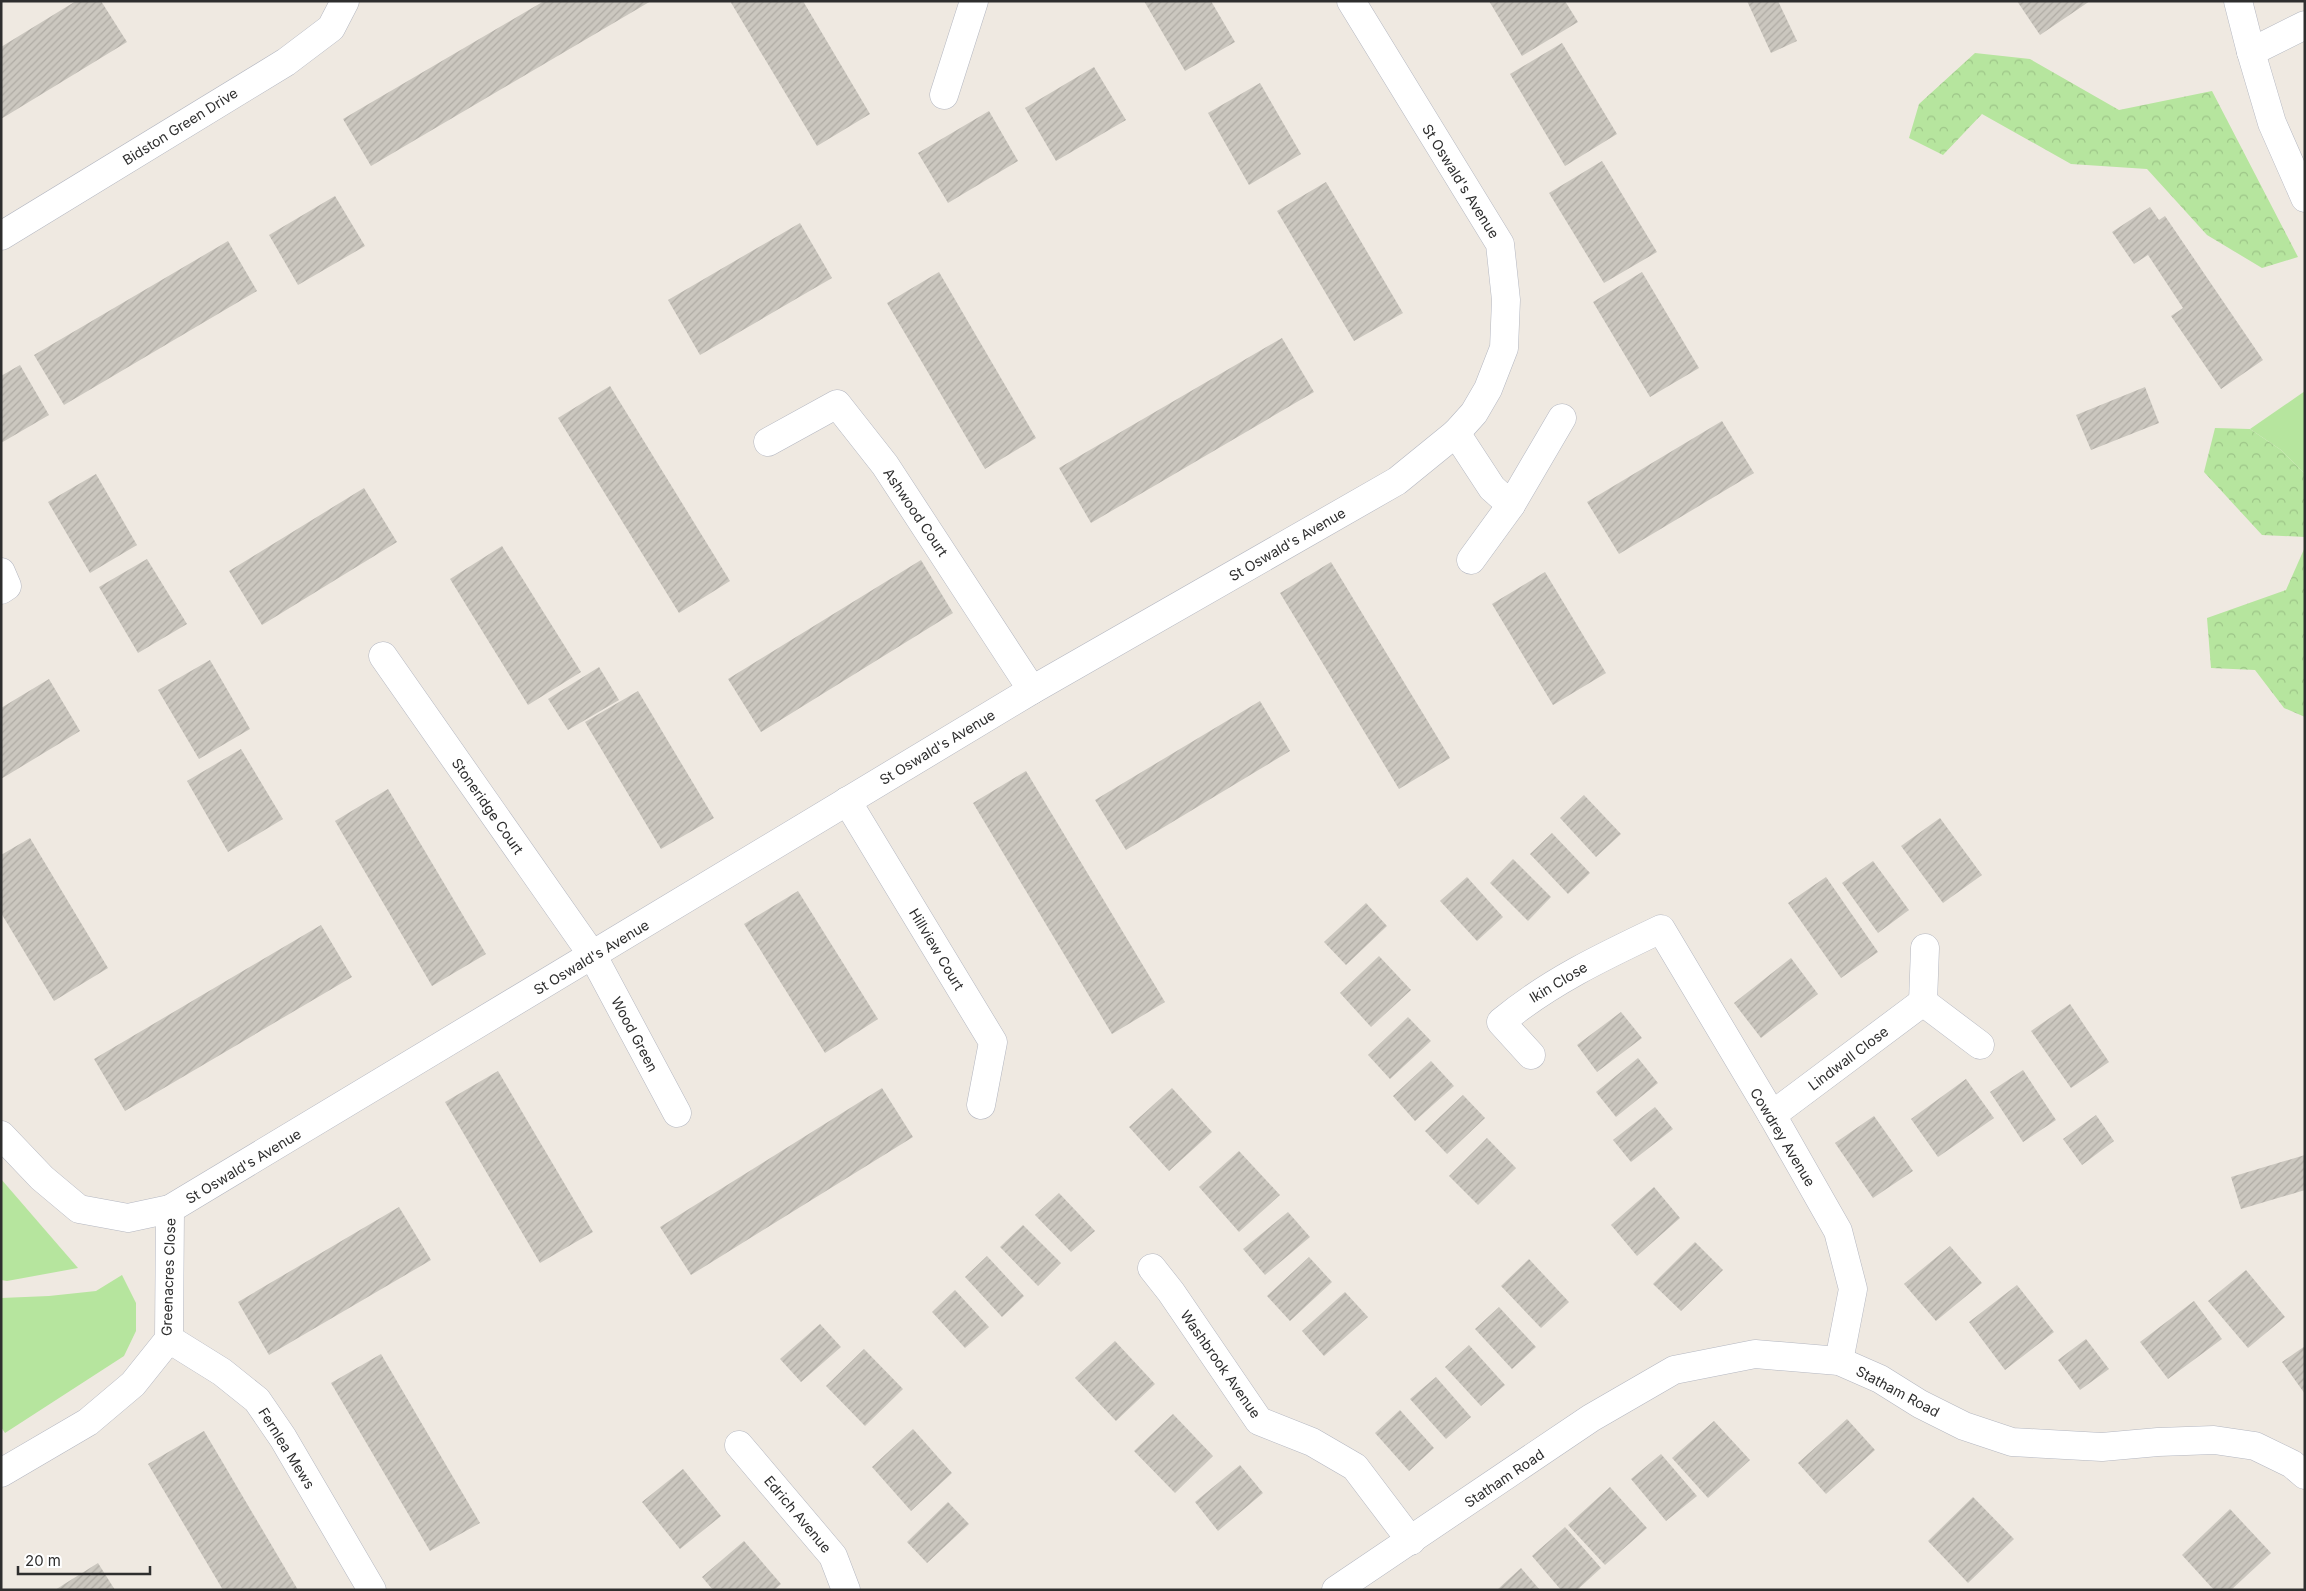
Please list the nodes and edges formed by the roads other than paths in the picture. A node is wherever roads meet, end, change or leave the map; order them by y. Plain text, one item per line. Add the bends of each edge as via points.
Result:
1 (345, 1) edge
2 (974, 1) edge
3 (1351, 1) edge
4 (2238, 1) edge
5 (2305, 26) edge
6 (2251, 52) junction
7 (944, 95) dead end
8 (2305, 198) edge
9 (1, 236) edge
10 (1562, 418) dead end
11 (1456, 433) junction
12 (768, 442) dead end
13 (1511, 505) junction
14 (1471, 560) dead end
15 (1, 572) edge
16 (1, 590) edge
17 (383, 656) dead end
18 (1032, 690) junction
19 (847, 801) junction
20 (1660, 929) joint
21 (1925, 948) dead end
22 (593, 956) junction
23 (1924, 1002) junction
24 (1980, 1045) dead end
25 (1531, 1056) dead end
26 (981, 1105) dead end
27 (677, 1113) dead end
28 (1772, 1114) junction
29 (1, 1135) edge
30 (170, 1209) junction
31 (1152, 1268) dead end
32 (169, 1339) junction
33 (1840, 1361) junction
34 (739, 1445) dead end
35 (1, 1473) edge
36 (2305, 1475) edge
37 (1411, 1541) junction
38 (372, 1590) edge
39 (846, 1590) edge
40 (1336, 1590) edge

1 - 9 street, Bidston Green Drive via 331,28 286,62
2 - 7 street
3 - 11 street, St Oswald's Avenue via 1500,244 1506,300 1504,348 1488,389 1474,413
4 - 6 street
5 - 6 street
6 - 8 street via 2272,123
10 - 13 street
11 - 13 street via 1492,488
11 - 18 street, St Oswald's Avenue via 1397,481
12 - 18 street, Ashwood Court via 837,404 890,472
13 - 14 street
15 - 16 street via 8,586
17 - 22 street, Stoneridge Court
18 - 19 street, St Oswald's Avenue
19 - 22 street, St Oswald's Avenue
19 - 26 street, Hillview Court via 993,1042
20 - 25 street, Ikin Close via 1583,966 1529,998 1500,1022
20 - 28 street, Cowdrey Avenue
21 - 23 street
22 - 27 street, Wood Green
22 - 30 street, St Oswald's Avenue
23 - 24 street
23 - 28 street, Lindwall Close
28 - 33 street, Cowdrey Avenue via 1838,1231 1853,1289
29 - 30 street, St Oswald's Avenue via 42,1178 79,1209 128,1218
30 - 32 street, Greenacres Close
31 - 37 street, Washbrook Avenue via 1259,1421 1312,1442 1355,1467
32 - 35 street, Greenacres Close via 133,1384 88,1422
32 - 38 street, Fernlea Mews via 222,1372 257,1400
33 - 36 street, Statham Road via 1880,1378 1920,1404 1964,1426 2012,1442 2102,1447 2214,1440 2255,1446 2292,1464
33 - 37 street, Statham Road via 1755,1354 1674,1370 1591,1418
34 - 39 street, Edrich Avenue via 833,1556
37 - 40 street, Statham Road

